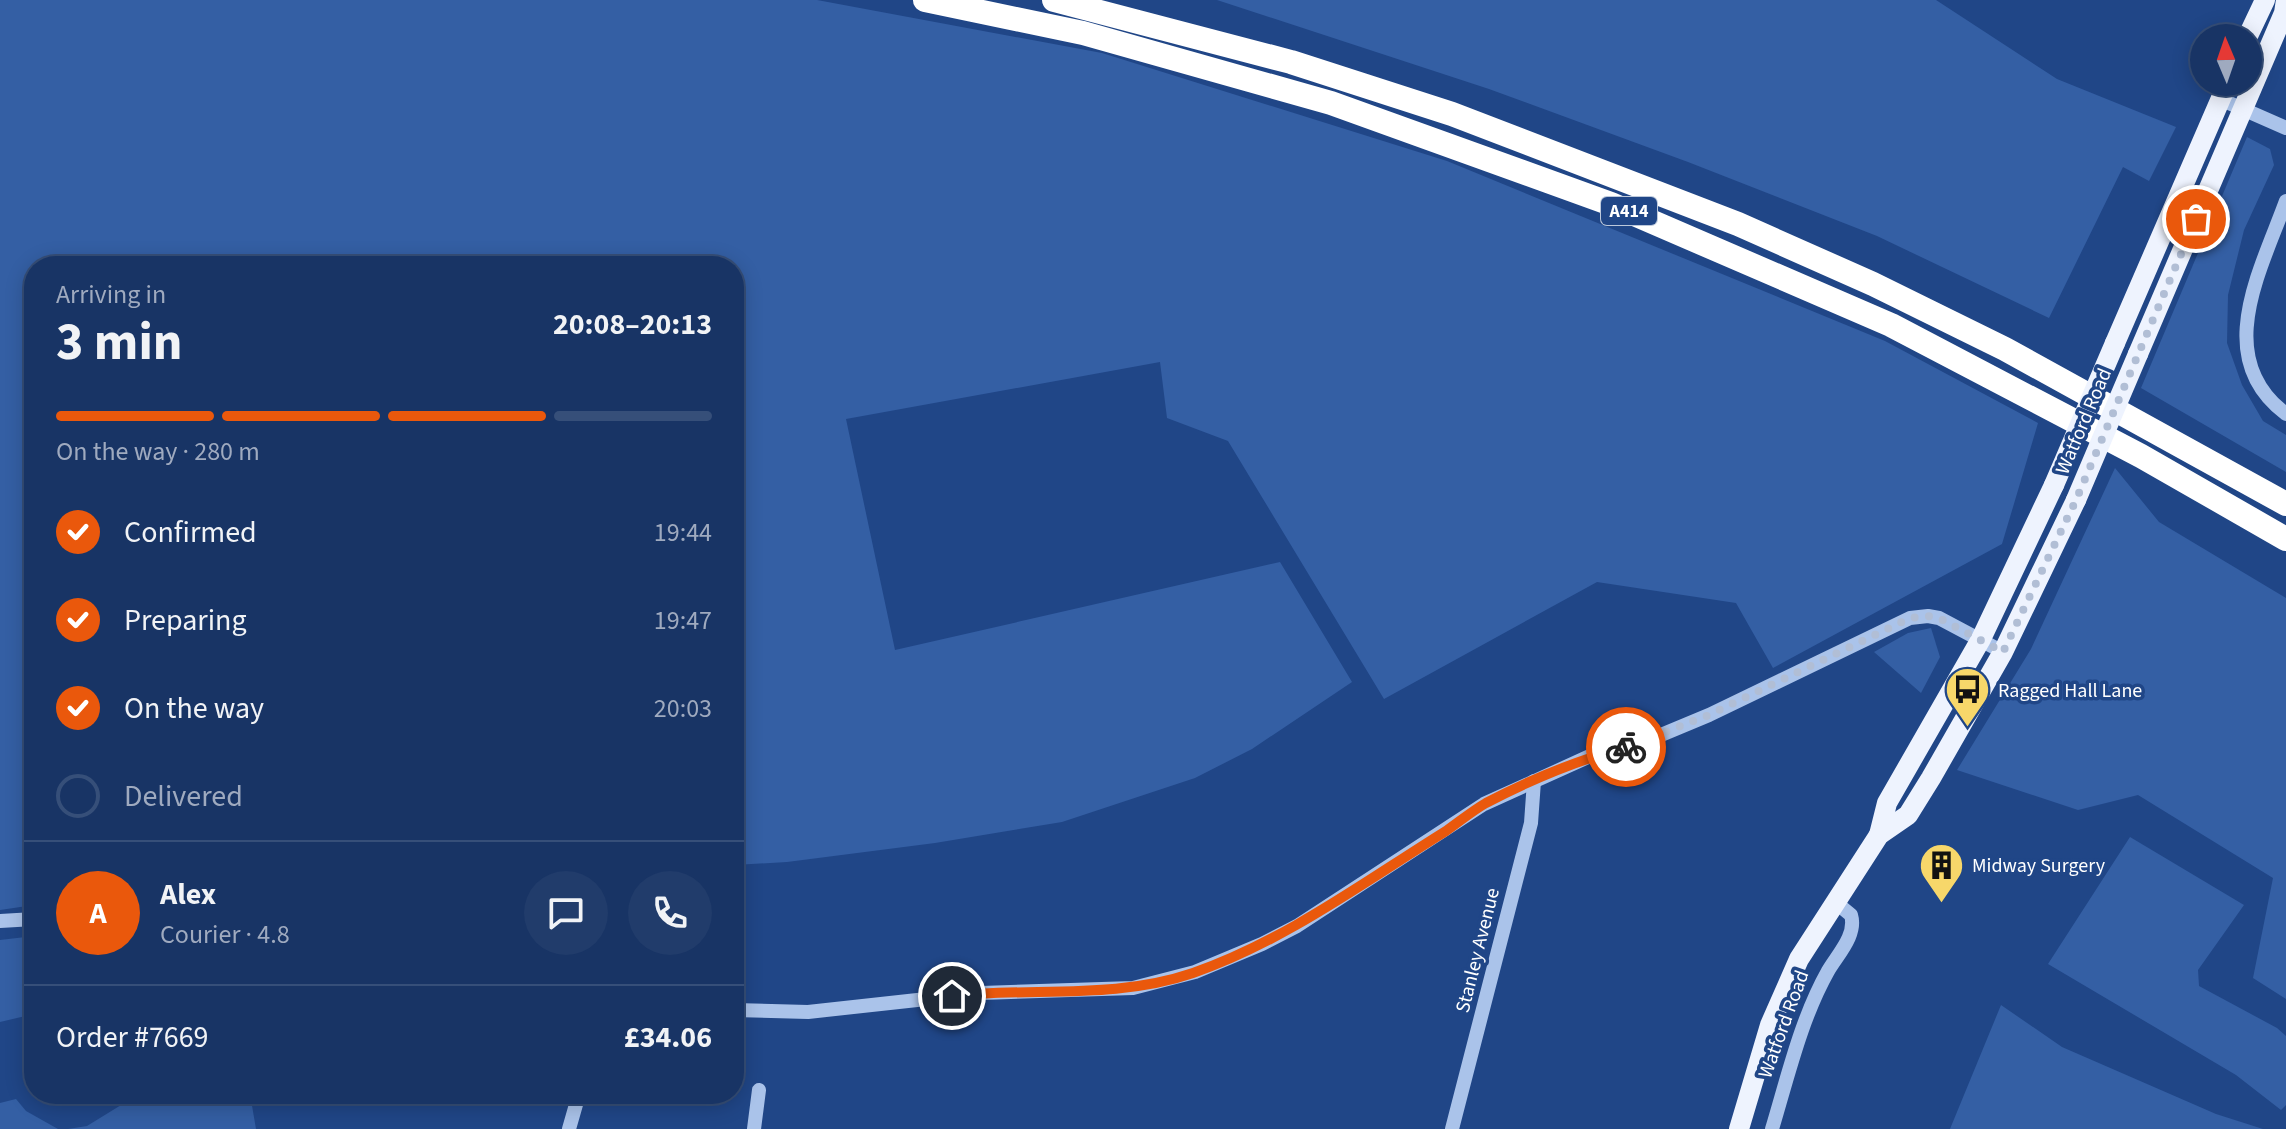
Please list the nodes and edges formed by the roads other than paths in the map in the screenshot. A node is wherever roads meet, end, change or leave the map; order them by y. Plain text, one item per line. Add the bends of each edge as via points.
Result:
1 (925, 0) edge
2 (1054, 0) edge
3 (2265, 0) edge
4 (2286, 0) edge
5 (2254, 24) edge
6 (2222, 96) edge
7 (2229, 96) edge
8 (2242, 110) junction
9 (2286, 128) edge
10 (2286, 201) edge
11 (2286, 414) edge
12 (2286, 504) edge
13 (2286, 539) edge
14 (1981, 639) junction
15 (2003, 652) junction
16 (1534, 781) junction
17 (1879, 835) junction
18 (1834, 901) junction
19 (24, 920) edge
20 (0, 921) edge
21 (744, 1010) edge
22 (759, 1090) dead end
23 (576, 1104) edge
24 (569, 1129) edge
25 (754, 1129) edge
26 (1452, 1129) edge
27 (1739, 1129) edge
28 (1772, 1129) edge

1 - 13 highway, A414 via 1083,33 1331,103 1611,204 1891,325
2 - 12 highway, A414 via 1291,62 1423,104 1738,224 2005,349
3 - 5 main road
4 - 8 main road, Watford Road
6 - 14 main road, Watford Road, bridge via 2054,485
7 - 8 street
8 - 9 street
8 - 15 main road, Watford Road, bridge via 2076,500
10 - 11 street via 2247,312 2245,338 2258,383
14 - 15 street
14 - 16 street via 1939,618 1910,618 1709,715
14 - 17 main road, Watford Road via 1887,803
15 - 17 main road, Watford Road via 1908,815
16 - 21 street via 1484,804 1297,926 1161,983 1097,991 981,993 808,1012
16 - 26 street, Stanley Avenue via 1531,823
17 - 18 main road, Watford Road
18 - 27 main road, Watford Road via 1799,959 1770,1025
18 - 28 street, Watford Road via 1851,915 1852,928 1823,981
19 - 20 street
22 - 25 street
23 - 24 street

